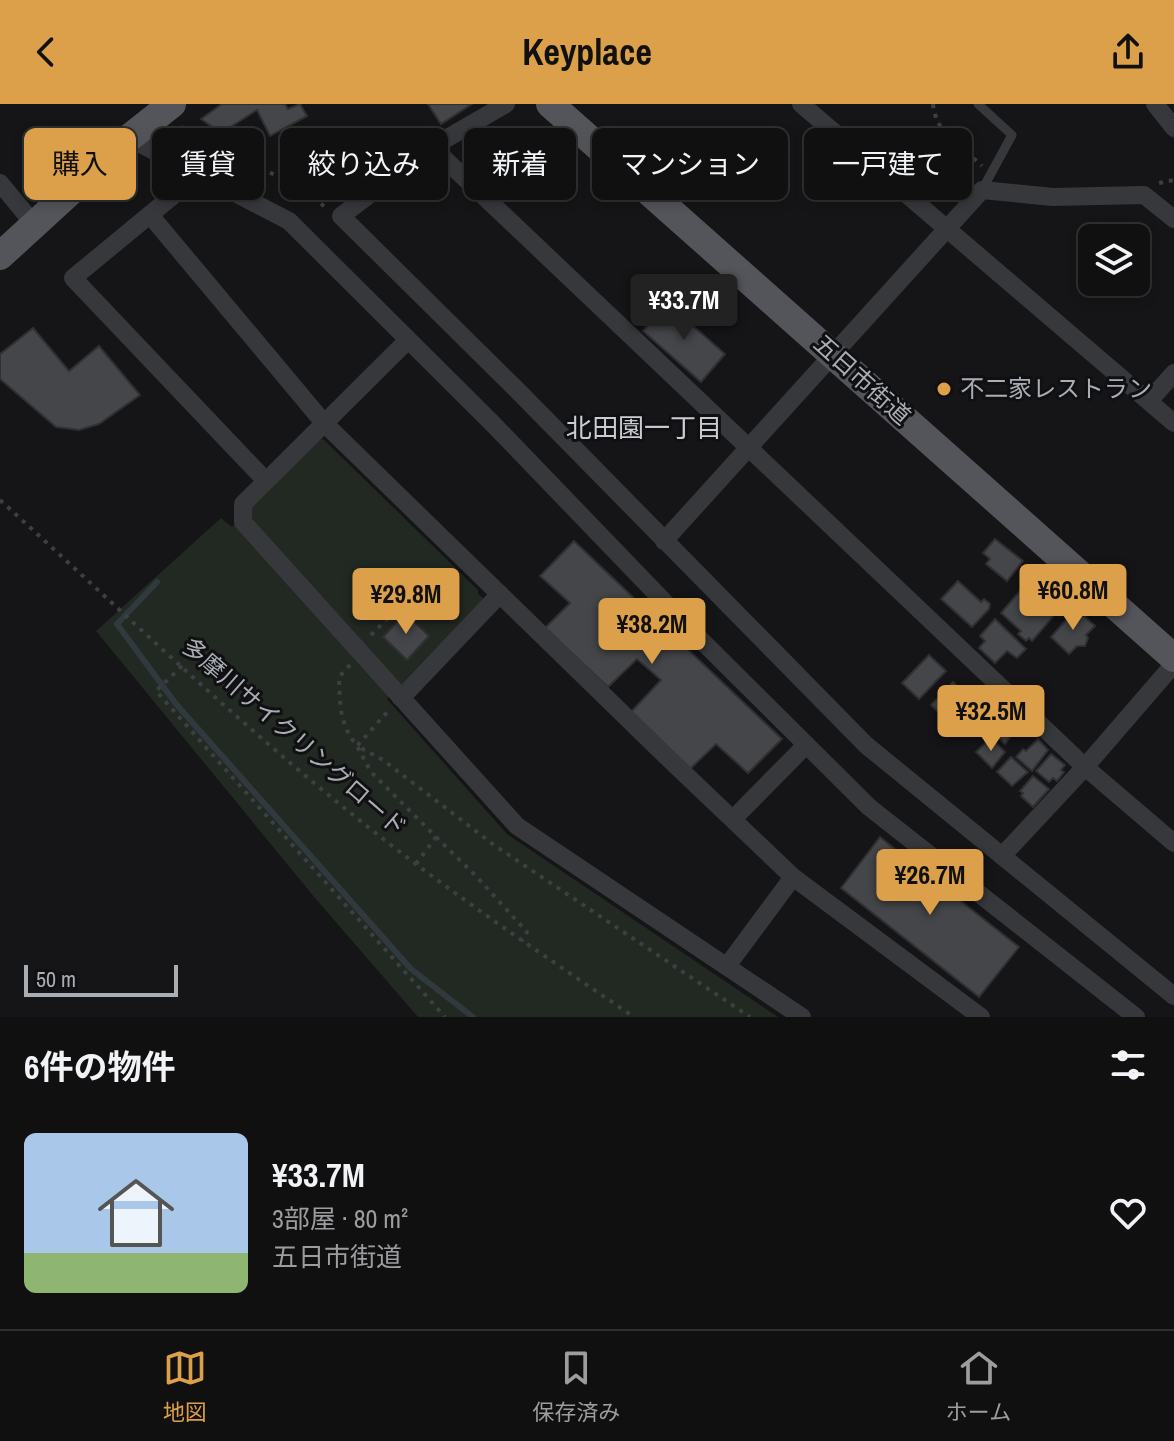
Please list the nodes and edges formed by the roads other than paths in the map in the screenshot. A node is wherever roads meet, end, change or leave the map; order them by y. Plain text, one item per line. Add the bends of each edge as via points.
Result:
1 (506, 104) edge
2 (550, 104) edge
3 (801, 104) edge
4 (978, 104) edge
5 (1155, 104) edge
6 (176, 115) edge
7 (1174, 128) edge
8 (136, 135) edge
9 (448, 138) edge
10 (448, 162) edge
11 (0, 183) edge
12 (982, 190) junction
13 (61, 200) edge
14 (168, 200) edge
15 (247, 200) edge
16 (362, 200) edge
17 (150, 215) junction
18 (1174, 219) edge
19 (34, 224) junction
20 (947, 230) junction
21 (0, 256) edge
22 (408, 340) junction
23 (833, 354) junction
24 (1174, 373) edge
25 (1149, 401) junction
26 (324, 423) junction
27 (1174, 423) edge
28 (750, 447) junction
29 (266, 481) junction
30 (664, 541) junction
31 (500, 594) junction
32 (1174, 661) edge
33 (401, 698) junction
34 (806, 745) junction
35 (1085, 767) junction
36 (733, 819) junction
37 (1174, 843) edge
38 (1002, 856) junction
39 (793, 877) junction
40 (727, 966) junction
41 (1174, 996) edge
42 (802, 1017) edge
43 (981, 1017) edge
44 (1136, 1017) edge

1 - 9 street
2 - 23 main road, 五日市街道
3 - 20 street
4 - 12 lane via 1012,135
5 - 7 street
6 - 8 main road
10 - 28 street
11 - 19 street
12 - 18 street via 1053,197 1144,195
12 - 20 street
13 - 19 main road
14 - 17 street
15 - 22 street via 289,221
16 - 30 street via 341,216
17 - 26 street
17 - 29 street via 73,278
19 - 21 main road
20 - 23 street
20 - 25 street
22 - 26 street
22 - 34 street
23 - 28 street
23 - 32 main road, 五日市街道
24 - 25 street
25 - 27 street
26 - 29 street
26 - 31 street
28 - 30 street
28 - 35 street
29 - 33 street via 243,504 243,522
30 - 38 street via 866,745
31 - 33 street
31 - 36 street
32 - 35 street
33 - 40 street via 517,826
34 - 36 street
34 - 44 street via 869,807
35 - 37 street
35 - 38 street
36 - 39 street
38 - 41 street
39 - 40 street
39 - 43 street
40 - 42 street

